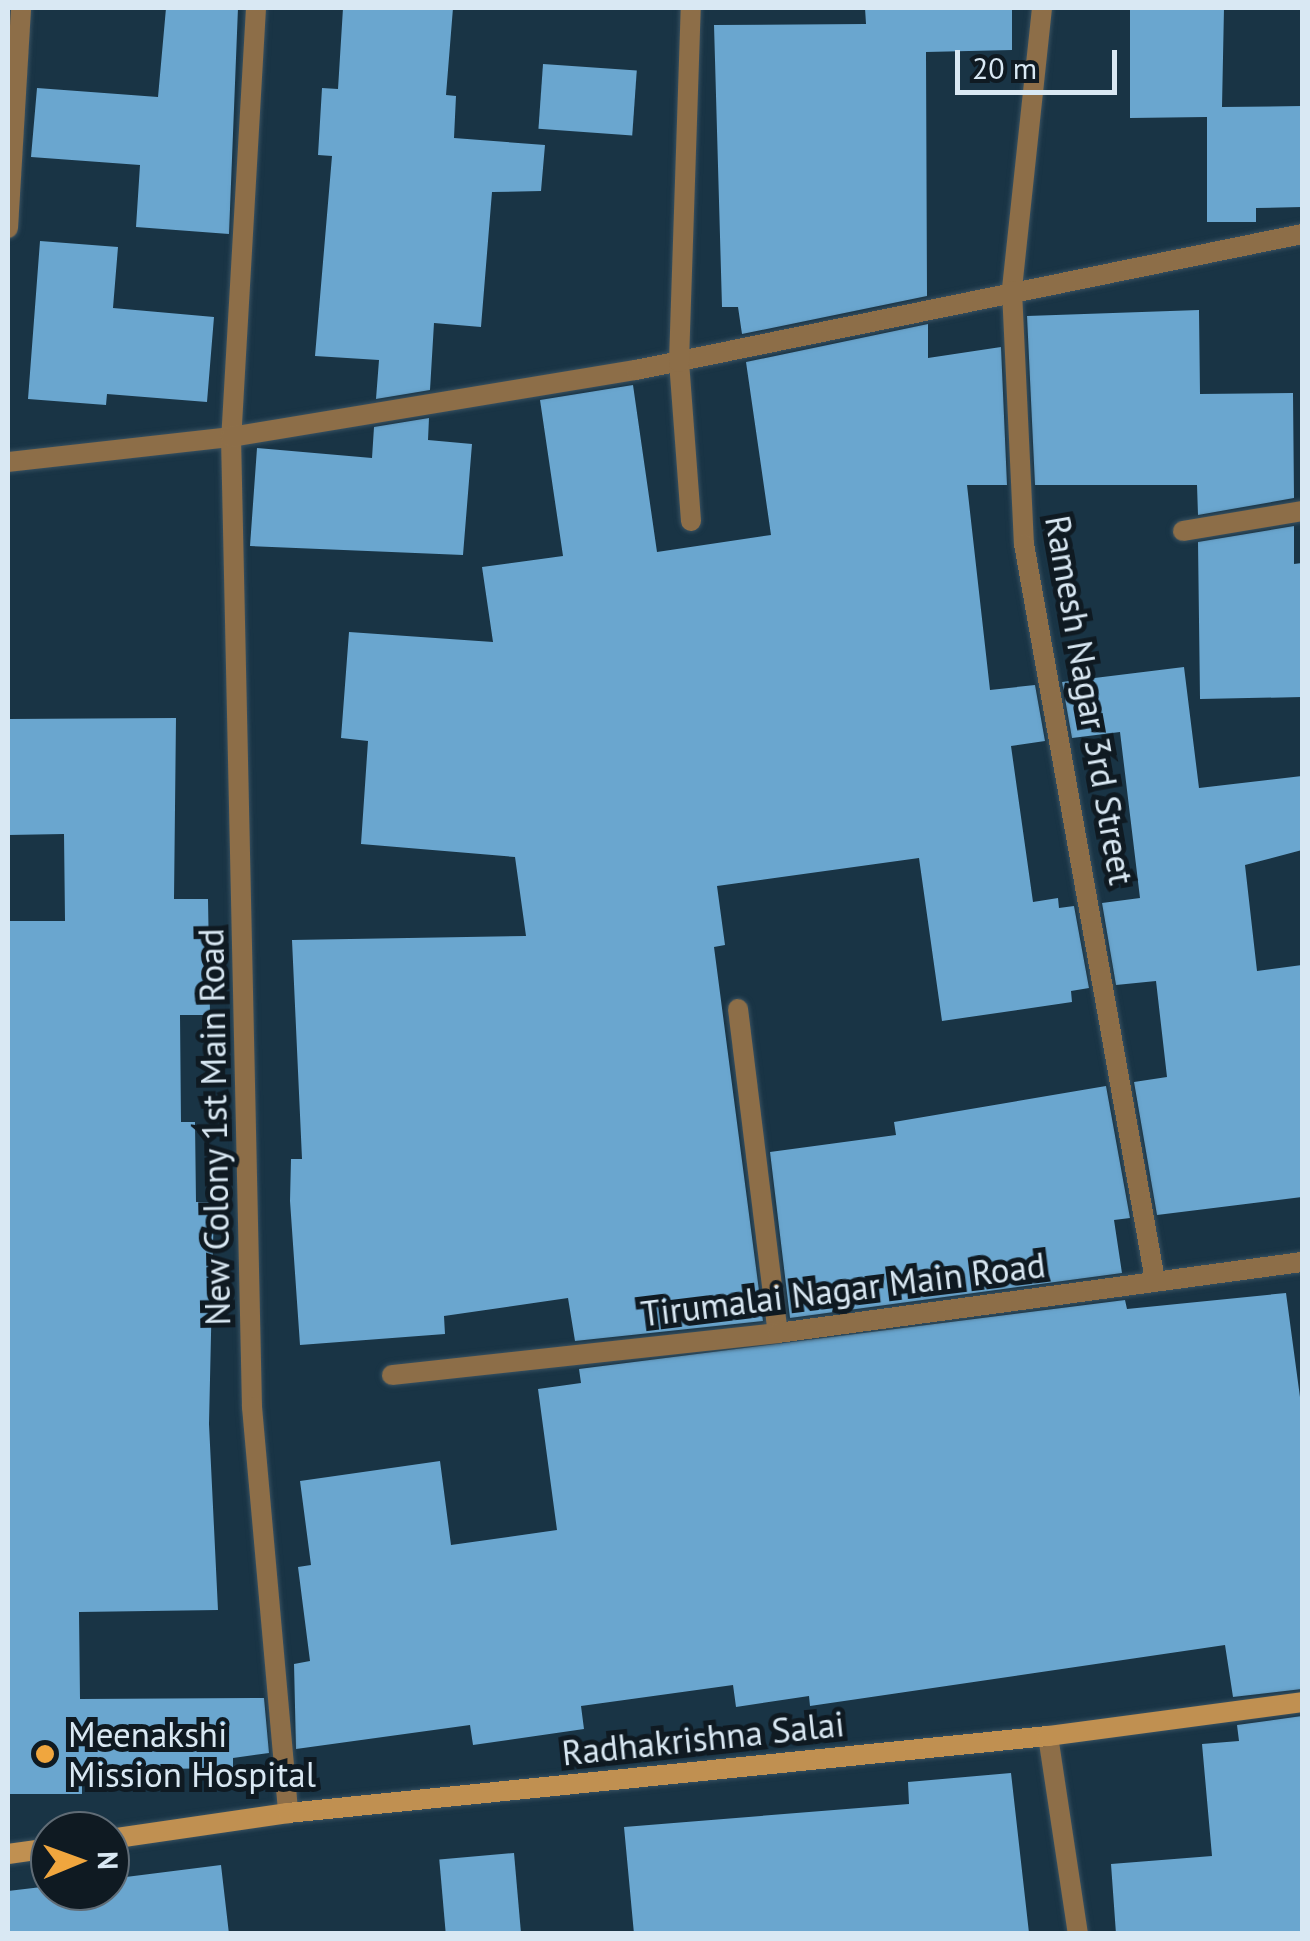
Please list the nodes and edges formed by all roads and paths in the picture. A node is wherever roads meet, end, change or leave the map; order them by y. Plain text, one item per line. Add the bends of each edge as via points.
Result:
1 (21, 8) edge
2 (256, 8) edge
3 (692, 8) edge
4 (1042, 8) edge
5 (8, 228) edge
6 (1302, 234) edge
7 (1012, 291) junction
8 (680, 362) junction
9 (231, 437) junction
10 (8, 462) edge
11 (1302, 511) edge
12 (691, 522) dead end
13 (1184, 531) dead end
14 (738, 1009) dead end
15 (1302, 1262) edge
16 (1155, 1280) junction
17 (778, 1333) junction
18 (392, 1376) dead end
19 (1302, 1702) edge
20 (1048, 1736) junction
21 (288, 1813) junction
22 (130, 1836) edge
23 (1078, 1934) edge

1 - 5 street
2 - 9 street, New Colony 1st Main Road
3 - 8 street
4 - 7 street, Ramesh Nagar 3rd Street
6 - 7 street
7 - 8 street
7 - 16 street, Ramesh Nagar 3rd Street via 1024,544
8 - 9 street
8 - 12 street
9 - 10 street
9 - 21 street, New Colony 1st Main Road via 252,1407
11 - 13 street
14 - 17 street
15 - 16 street, Tirumalai Nagar Main Road
16 - 17 street, Tirumalai Nagar Main Road
17 - 18 street, Tirumalai Nagar Main Road
19 - 20 street, Radhakrishna Salai
20 - 21 street, Radhakrishna Salai
20 - 23 street
21 - 22 street, Radhakrishna Salai

